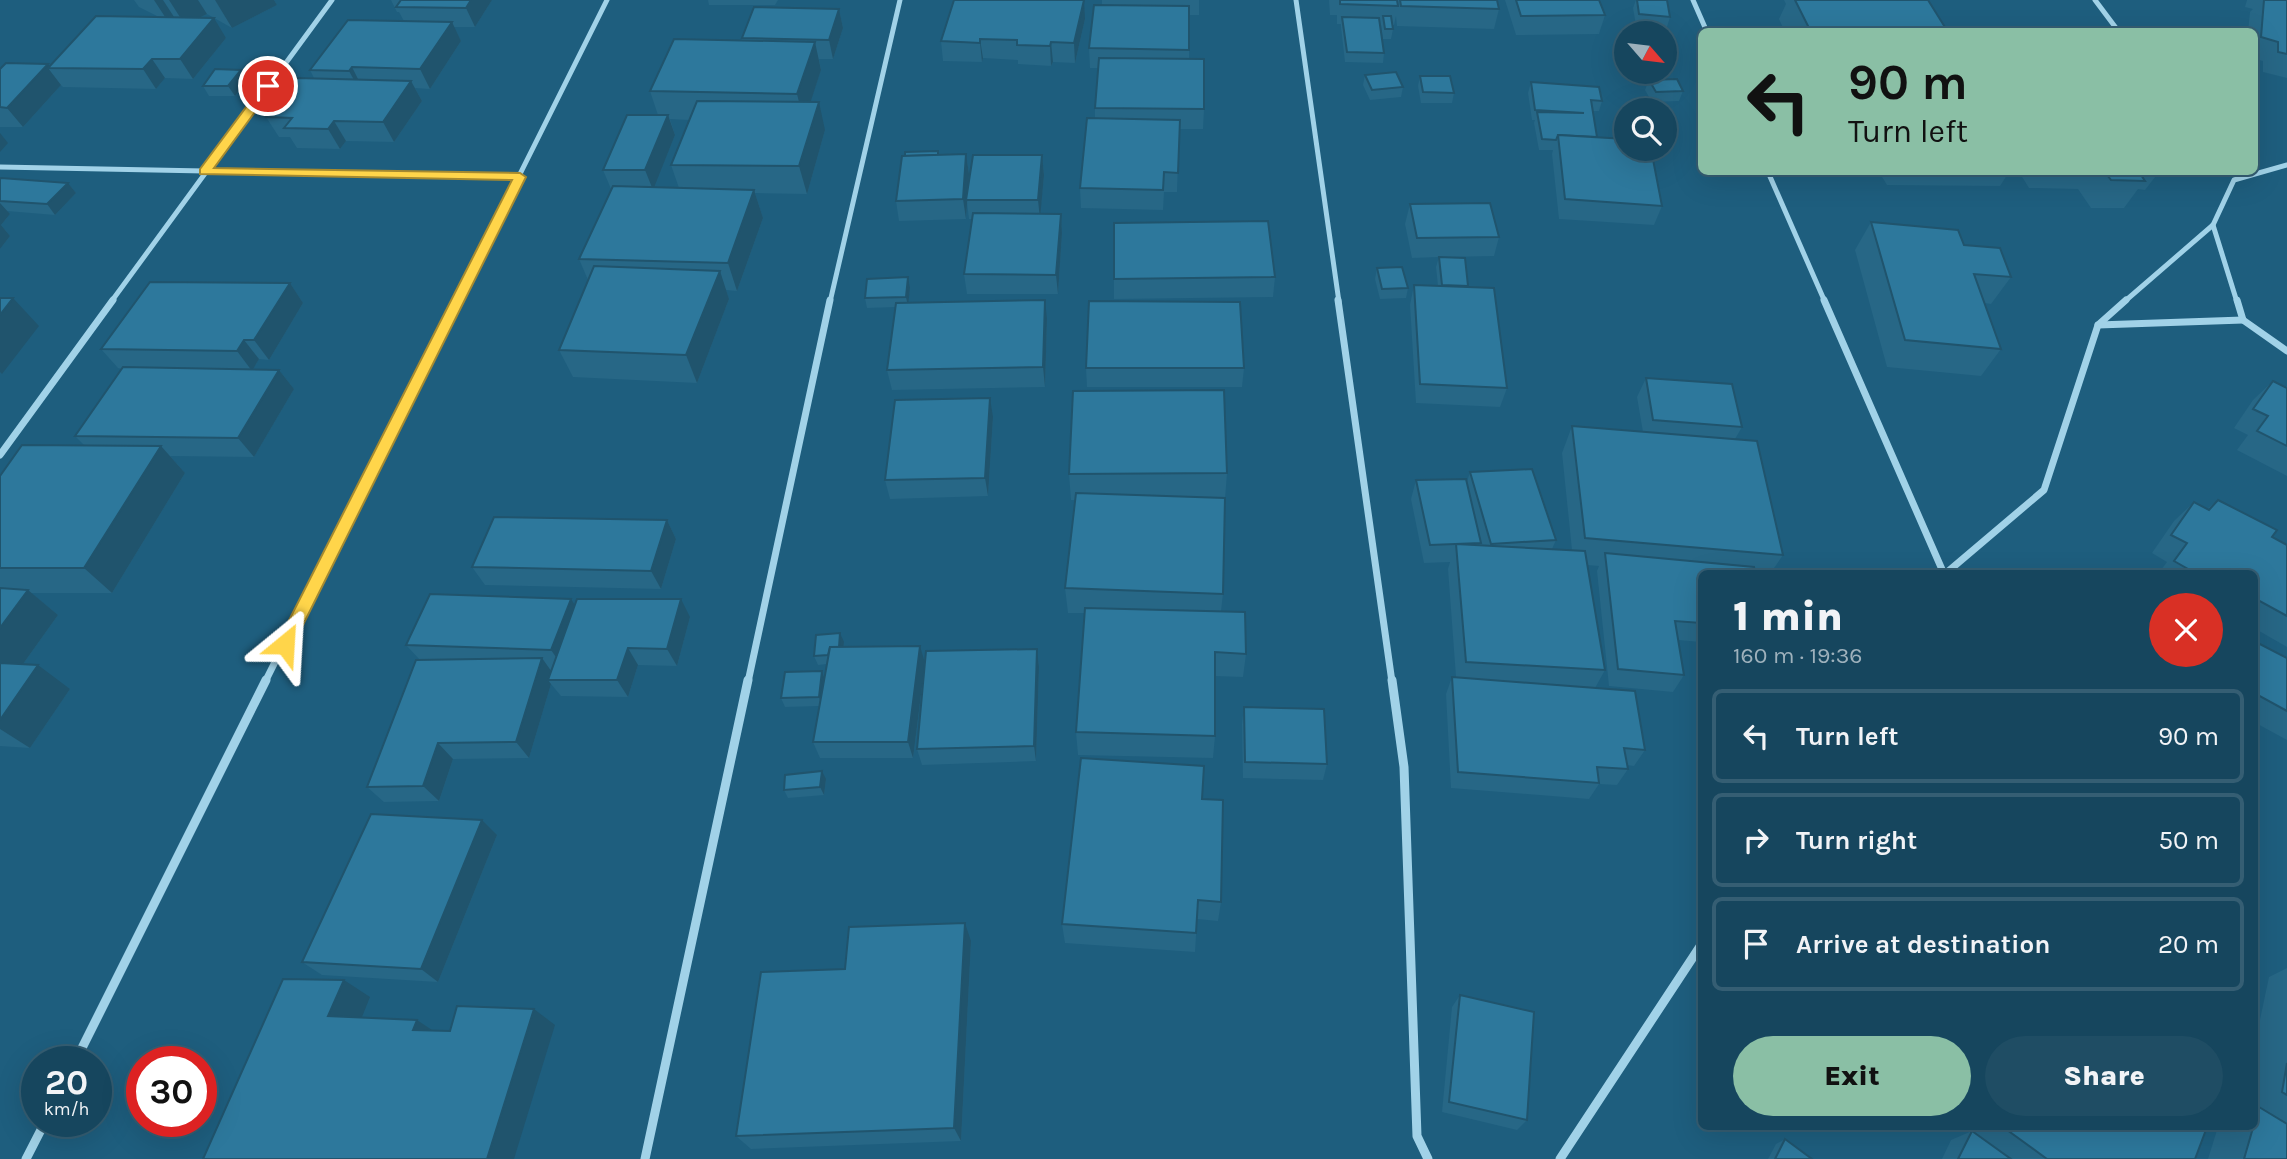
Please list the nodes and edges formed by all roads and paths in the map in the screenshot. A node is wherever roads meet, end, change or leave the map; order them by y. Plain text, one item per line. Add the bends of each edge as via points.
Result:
1 (332, 0) edge
2 (607, 0) edge
3 (900, 0) edge
4 (1296, 0) edge
5 (1693, 0) edge
6 (2095, 0) edge
7 (1705, 28) edge
8 (2116, 28) edge
9 (2287, 165) edge
10 (0, 167) edge
11 (205, 171) junction
12 (2258, 173) edge
13 (1769, 175) edge
14 (2230, 175) edge
15 (2252, 175) edge
16 (520, 177) junction
17 (2234, 180) junction
18 (2213, 225) junction
19 (2243, 320) junction
20 (2098, 326) junction
21 (2287, 351) edge
22 (0, 455) edge
23 (1943, 570) edge
24 (1950, 570) edge
25 (1698, 950) edge
26 (83, 1046) edge
27 (37, 1137) edge
28 (26, 1159) edge
29 (645, 1159) edge
30 (1428, 1159) edge
31 (1560, 1159) edge

1 - 11 street
2 - 16 street
3 - 29 street via 852,200
4 - 30 street via 1404,767 1417,1136
5 - 7 street
6 - 8 street
9 - 12 street
10 - 11 street
11 - 16 street
11 - 22 street
13 - 23 street
14 - 17 street
15 - 17 street
16 - 26 street
17 - 18 street
18 - 19 street
18 - 20 street
19 - 20 street
19 - 21 street
20 - 24 street via 2044,490
25 - 31 street
27 - 28 street

